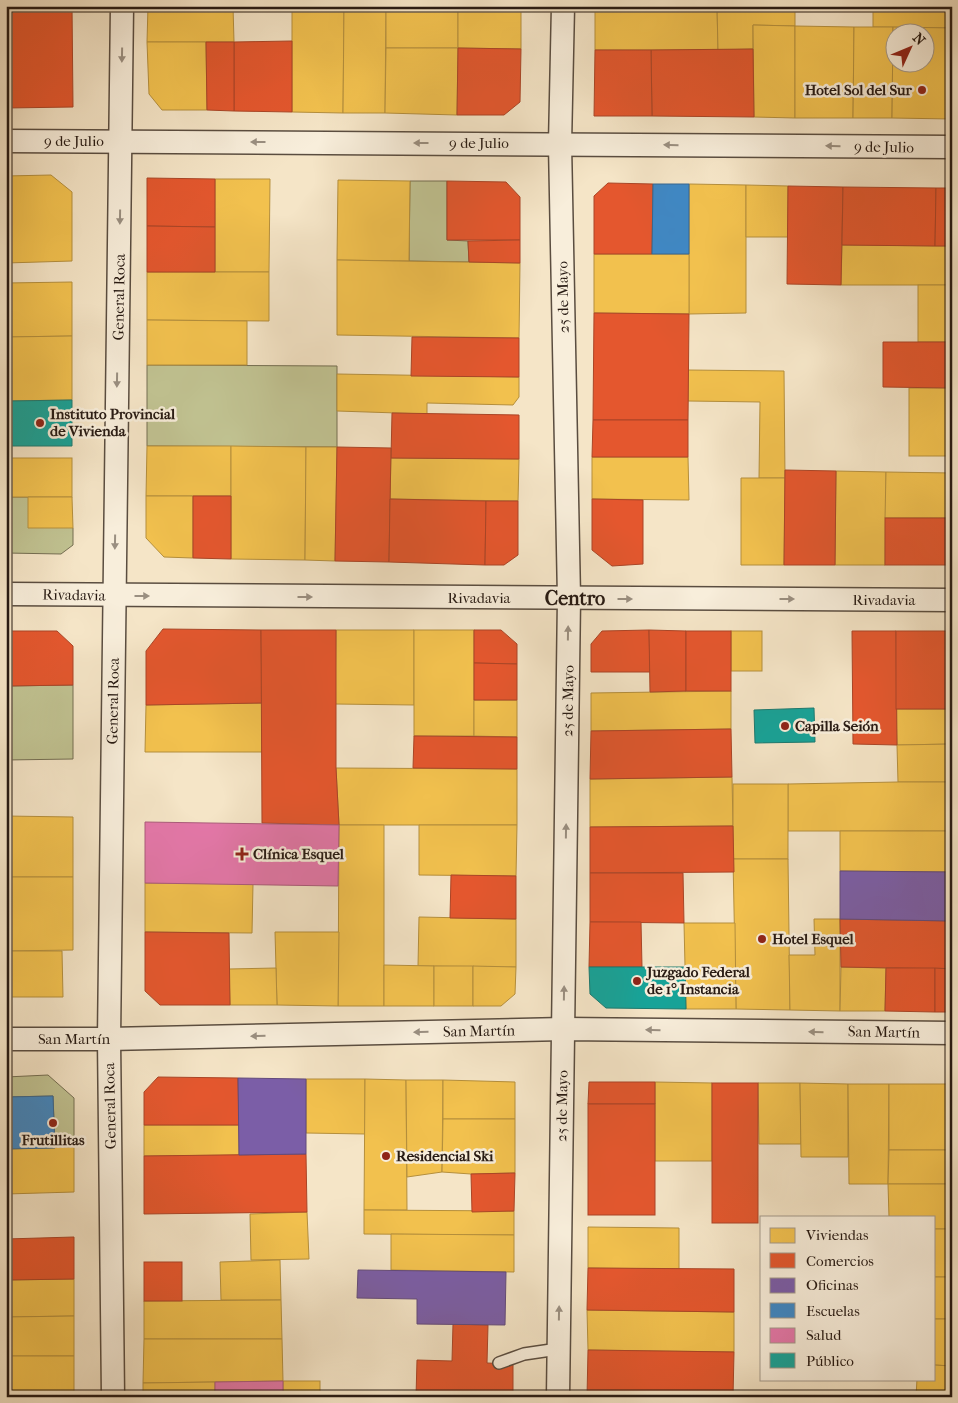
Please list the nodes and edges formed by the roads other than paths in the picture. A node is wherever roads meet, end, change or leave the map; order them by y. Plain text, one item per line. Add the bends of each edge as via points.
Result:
1 (122, 6) edge
2 (563, 6) edge
3 (6, 141) edge
4 (121, 142) junction
5 (560, 144) junction
6 (952, 147) edge
7 (6, 594) edge
8 (114, 595) junction
9 (569, 598) junction
10 (952, 600) edge
11 (564, 1029) junction
12 (952, 1033) edge
13 (6, 1039) edge
14 (109, 1039) junction
15 (558, 1349) junction
16 (499, 1363) dead end
17 (113, 1397) edge
18 (558, 1397) edge

1 -> 4 street, General Roca
2 - 5 street, 25 de Mayo
3 - 4 street, 9 de Julio
5 -> 4 street, 9 de Julio
4 -> 8 street, General Roca
6 -> 5 street, 9 de Julio
5 - 9 street, 25 de Mayo
7 - 8 street, Rivadavia
8 -> 9 street, Rivadavia
8 - 14 street, General Roca
9 -> 10 street, Rivadavia
11 -> 9 street, 25 de Mayo
12 -> 11 street, San Martín
11 -> 14 street, San Martín
15 -> 11 street, 25 de Mayo
13 - 14 street, San Martín
14 - 17 street, General Roca
15 - 16 lane via 524,1354
15 - 18 street, 25 de Mayo

